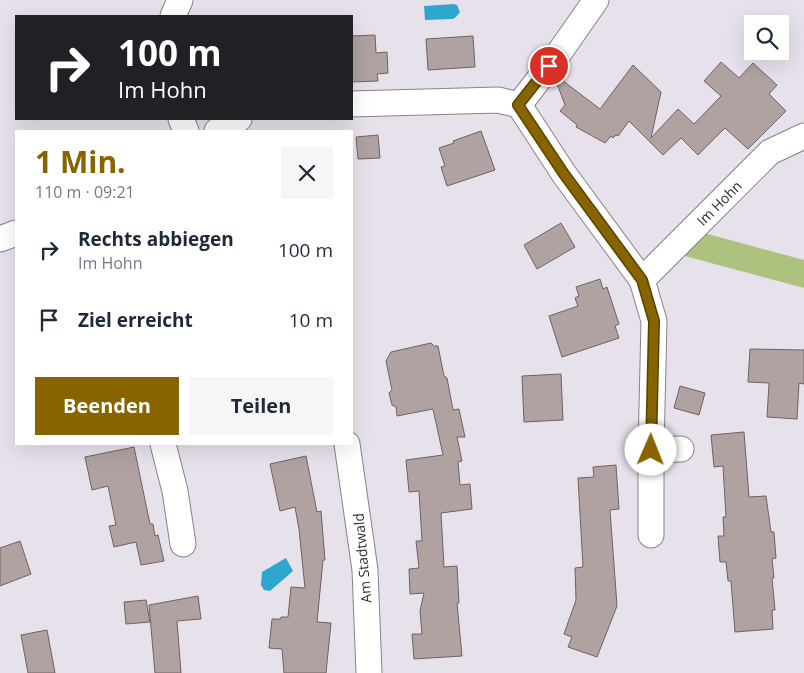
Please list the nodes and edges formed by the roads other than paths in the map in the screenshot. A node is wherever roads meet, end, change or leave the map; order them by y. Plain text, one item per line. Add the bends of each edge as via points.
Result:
1 (180, 0) edge
2 (596, 0) edge
3 (173, 15) edge
4 (353, 104) edge
5 (518, 105) junction
6 (237, 120) edge
7 (219, 130) edge
8 (804, 136) edge
9 (15, 233) edge
10 (0, 239) edge
11 (642, 280) junction
12 (163, 445) edge
13 (347, 445) edge
14 (681, 448) dead end
15 (651, 450) junction
16 (650, 535) dead end
17 (183, 544) dead end
18 (369, 673) edge

1 - 3 street
2 - 5 street
4 - 5 street via 498,100
5 - 11 street
6 - 7 street
8 - 11 street, Im Hohn via 770,152
9 - 10 street
11 - 15 street via 654,321
12 - 17 street via 175,491
13 - 18 street, Am Stadtwald via 366,570
14 - 15 street
15 - 16 street

